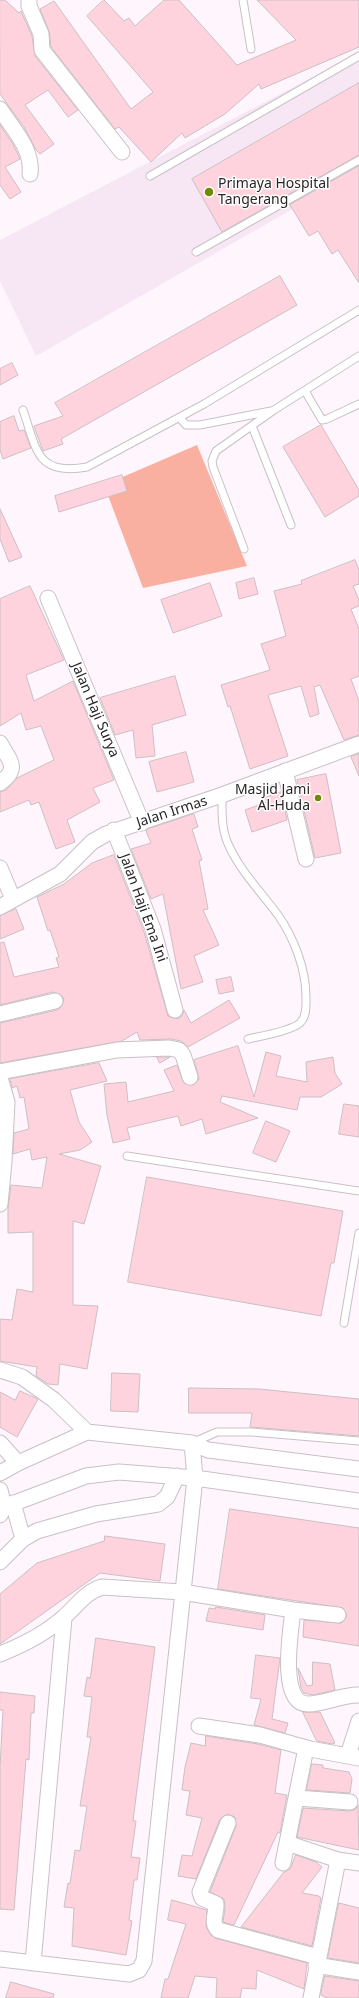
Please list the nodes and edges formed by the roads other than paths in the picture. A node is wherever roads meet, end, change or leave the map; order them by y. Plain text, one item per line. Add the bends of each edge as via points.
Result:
1 (29, 0) edge
2 (243, 0) edge
3 (251, 49) dead end
4 (359, 56) edge
5 (0, 109) edge
6 (122, 152) dead end
7 (359, 160) edge
8 (30, 174) dead end
9 (150, 176) dead end
10 (196, 252) dead end
11 (359, 310) edge
12 (359, 356) edge
13 (305, 391) junction
14 (359, 404) edge
15 (23, 410) dead end
16 (274, 410) junction
17 (180, 418) junction
18 (252, 426) junction
19 (291, 525) dead end
20 (244, 549) dead end
21 (48, 598) dead end
22 (0, 743) edge
23 (359, 744) edge
24 (286, 771) junction
25 (0, 783) edge
26 (222, 795) junction
27 (142, 822) junction
28 (114, 830) junction
29 (306, 859) dead end
30 (0, 868) edge
31 (13, 899) junction
32 (0, 907) edge
33 (55, 1001) dead end
34 (175, 1010) dead end
35 (0, 1014) edge
36 (248, 1039) dead end
37 (0, 1072) edge
38 (190, 1077) dead end
39 (0, 1078) edge
40 (127, 1156) dead end
41 (359, 1191) edge
42 (0, 1204) edge
43 (359, 1233) edge
44 (344, 1323) dead end
45 (0, 1370) edge
46 (87, 1432) junction
47 (359, 1441) edge
48 (0, 1443) edge
49 (192, 1443) junction
50 (18, 1463) junction
51 (359, 1469) edge
52 (0, 1473) edge
53 (177, 1476) junction
54 (195, 1478) junction
55 (0, 1490) edge
56 (359, 1501) edge
57 (6, 1508) edge
58 (23, 1539) junction
59 (0, 1562) edge
60 (182, 1592) junction
61 (293, 1610) junction
62 (338, 1615) dead end
63 (64, 1618) junction
64 (0, 1654) edge
65 (359, 1694) edge
66 (359, 1720) edge
67 (199, 1726) dead end
68 (306, 1748) junction
69 (354, 1756) edge
70 (297, 1798) junction
71 (350, 1802) dead end
72 (228, 1823) dead end
73 (287, 1843) junction
74 (338, 1860) junction
75 (283, 1863) dead end
76 (359, 1863) edge
77 (0, 1959) edge
78 (317, 1961) junction
79 (33, 1963) junction
80 (359, 1972) edge
81 (311, 1998) edge

1 - 6 street via 40,34 42,50
2 - 3 lane
4 - 9 lane
5 - 8 street via 27,151 31,165
7 - 10 lane
11 - 17 lane
12 - 13 lane
13 - 14 lane via 322,420
13 - 16 lane
15 - 17 lane via 38,454 48,465 66,470 96,464
16 - 17 lane via 200,425 186,424
16 - 18 lane
18 - 19 lane
18 - 20 lane via 216,451 212,461
21 - 27 street, Jalan Haji Surya
22 - 25 street via 12,770 10,776
23 - 24 street, Jalan Irmas
24 - 26 street, Jalan Irmas
24 - 29 street
26 - 27 street, Jalan Irmas
26 - 36 lane via 223,830 228,845 238,864 285,927 297,952 306,985 306,1008 300,1023
27 - 28 street, Jalan Irmas
28 - 31 street, Jalan Irmas via 92,842 60,874
28 - 34 street, Jalan Haji Ema Ini via 153,929
30 - 31 street
31 - 32 street, Jalan Irmas
33 - 35 street
37 - 38 street via 117,1050 169,1048 179,1050 183,1055
39 - 42 street via 7,1102
40 - 41 lane
43 - 44 lane
45 - 46 street via 22,1377 54,1400
46 - 49 street
46 - 50 street
47 - 49 lane via 252,1432 217,1432
48 - 50 street
49 - 51 street via 208,1450
49 - 54 street
50 - 52 street
53 - 54 street
53 - 57 street via 119,1472 86,1476
53 - 58 street via 167,1497 158,1504 96,1514 37,1531
54 - 56 street
54 - 60 street
55 - 57 street
57 - 58 street
58 - 59 street
60 - 61 street
60 - 63 street via 102,1587 92,1590
60 - 79 street via 144,1961 138,1970 129,1974
61 - 62 street
61 - 65 street via 288,1674 296,1699 302,1704 308,1704 331,1702
63 - 64 street via 26,1644
63 - 79 street
66 - 69 street
67 - 68 street via 260,1735
68 - 69 street
68 - 70 street
70 - 71 street
70 - 73 street
72 - 78 street via 200,1892 202,1898 216,1904 215,1927
73 - 74 street
73 - 75 street
74 - 76 street
74 - 78 street
77 - 79 street
78 - 80 street
78 - 81 street

